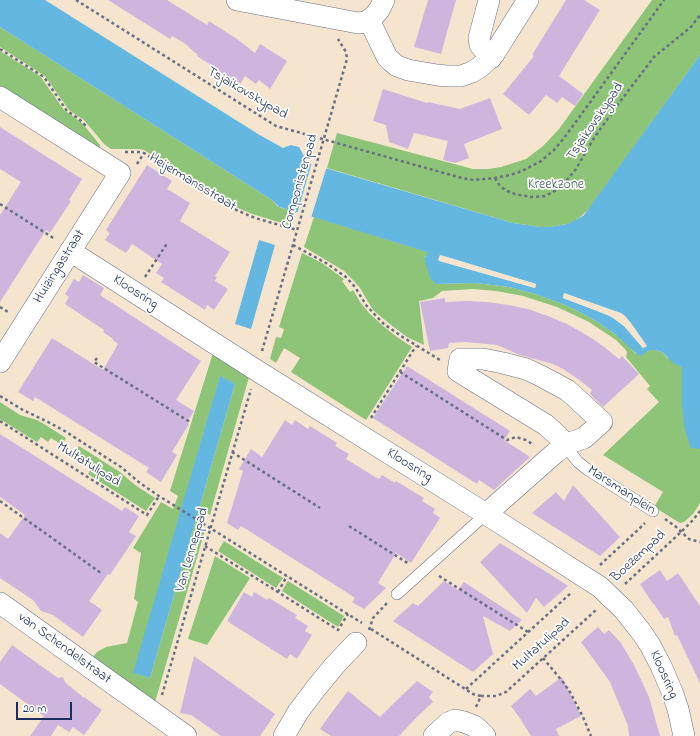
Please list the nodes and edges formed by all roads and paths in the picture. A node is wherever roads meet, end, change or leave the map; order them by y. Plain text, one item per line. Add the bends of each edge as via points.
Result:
1 (76, 0) edge
2 (236, 0) edge
3 (384, 0) edge
4 (489, 0) edge
5 (528, 0) edge
6 (664, 0) edge
7 (700, 15) edge
8 (340, 20) junction
9 (370, 20) junction
10 (0, 49) edge
11 (491, 58) junction
12 (0, 97) edge
13 (88, 128) dead end
14 (324, 139) junction
15 (124, 152) dead end
16 (144, 153) junction
17 (120, 173) junction
18 (495, 178) junction
19 (0, 204) edge
20 (297, 230) junction
21 (168, 242) dead end
22 (293, 245) junction
23 (70, 251) junction
24 (135, 293) junction
25 (416, 346) junction
26 (97, 358) dead end
27 (0, 362) edge
28 (256, 370) junction
29 (458, 371) junction
30 (400, 372) junction
31 (0, 396) edge
32 (0, 421) edge
33 (190, 422) dead end
34 (360, 435) junction
35 (558, 451) junction
36 (232, 452) junction
37 (159, 496) junction
38 (0, 501) edge
39 (320, 508) dead end
40 (653, 511) junction
41 (700, 511) edge
42 (486, 514) junction
43 (349, 526) dead end
44 (210, 528) junction
45 (681, 532) junction
46 (699, 542) edge
47 (205, 546) junction
48 (424, 570) junction
49 (101, 572) dead end
50 (288, 576) junction
51 (586, 578) junction
52 (278, 592) junction
53 (397, 594) joint
54 (611, 596) junction
55 (0, 603) edge
56 (348, 614) junction
57 (369, 628) junction
58 (528, 632) junction
59 (356, 643) dead end
60 (543, 658) junction
61 (466, 689) junction
62 (481, 696) junction
63 (156, 715) junction
64 (478, 730) edge
65 (186, 736) edge
66 (284, 736) edge
67 (434, 736) edge
68 (590, 736) edge
69 (684, 736) edge

1 - 14 path, Tsjaikovskypad via 269,122
2 - 8 street
3 - 9 street
4 - 11 street via 479,38 480,45
5 - 11 street
6 - 18 path, Tsjaikovskypad via 559,145 531,167
7 - 18 path, Tsjaikovskypad via 691,27 650,62 600,130 570,177 557,190 540,197 523,196 503,189
8 - 9 street via 362,23
8 - 14 path, Componistenpad via 338,39 346,52 346,59
9 - 11 street via 387,57 399,67 437,75 461,76 472,72
10 - 13 path via 44,77 67,110
12 - 17 street
14 - 18 path, Tsjaikovskypad via 462,178
14 - 20 path, Componistenpad
15 - 16 path
16 - 17 path, Heijermansstraat via 128,178
16 - 20 path, Heijermansstraat via 234,209
17 - 23 street, Huizingastraat
19 - 23 path
20 - 22 path, Componistenpad
21 - 24 path
22 - 25 path via 346,277 377,318
22 - 28 path, Componistenpad
23 - 24 street, Kloosring
23 - 27 street, Huizingastraat
24 - 28 street, Kloosring
25 - 29 path
25 - 30 path
26 - 33 path via 94,362
28 - 34 street, Kloosring
28 - 36 path, Van Lenneppad
29 - 35 street, Marsmanplein via 546,425 558,436
29 - 35 street via 460,359 504,363 526,369 567,390 602,422 584,438
30 - 34 path
30 - 35 path via 507,440 516,437
31 - 37 path, Multatulipad via 54,425 121,467
32 - 37 path, Multatulipad via 148,515
34 - 42 street, Kloosring
35 - 40 lane, Marsmanplein via 570,452 588,470
35 - 42 street
36 - 39 path
36 - 44 path, Van Lenneppad
37 - 44 path, Multatulipad
38 - 49 path
40 - 45 path, Marsmanplein
40 - 51 path, Boezempad via 640,528
41 - 45 path, Boezempad
42 - 48 lane
42 - 51 street, Kloosring
43 - 48 path
44 - 47 path, Van Lenneppad
44 - 50 path, Multatulipad
45 - 46 path, Boezempad via 689,539
45 - 54 path, Boezempad
47 - 52 path
47 - 63 path, Van Lenneppad
48 - 53 lane
48 - 58 path
50 - 52 path
50 - 56 path, Multatulipad
51 - 54 street, Kloosring
51 - 58 path, Multatulipad
52 - 56 path via 338,630
53 - 57 path via 375,615
54 - 60 path, Multatulipad
54 - 69 street, Kloosring via 642,633 657,657 673,694
55 - 63 street, van Schendelstraat
56 - 57 path, Multatulipad
57 - 61 path, Multatulipad
58 - 61 path, Multatulipad
59 - 66 street via 316,688
60 - 62 path, Multatulipad via 504,693 492,697
60 - 68 path via 570,692
61 - 62 path, Multatulipad
62 - 64 path via 477,705
63 - 65 street, van Schendelstraat
64 - 67 street via 460,721 452,721

